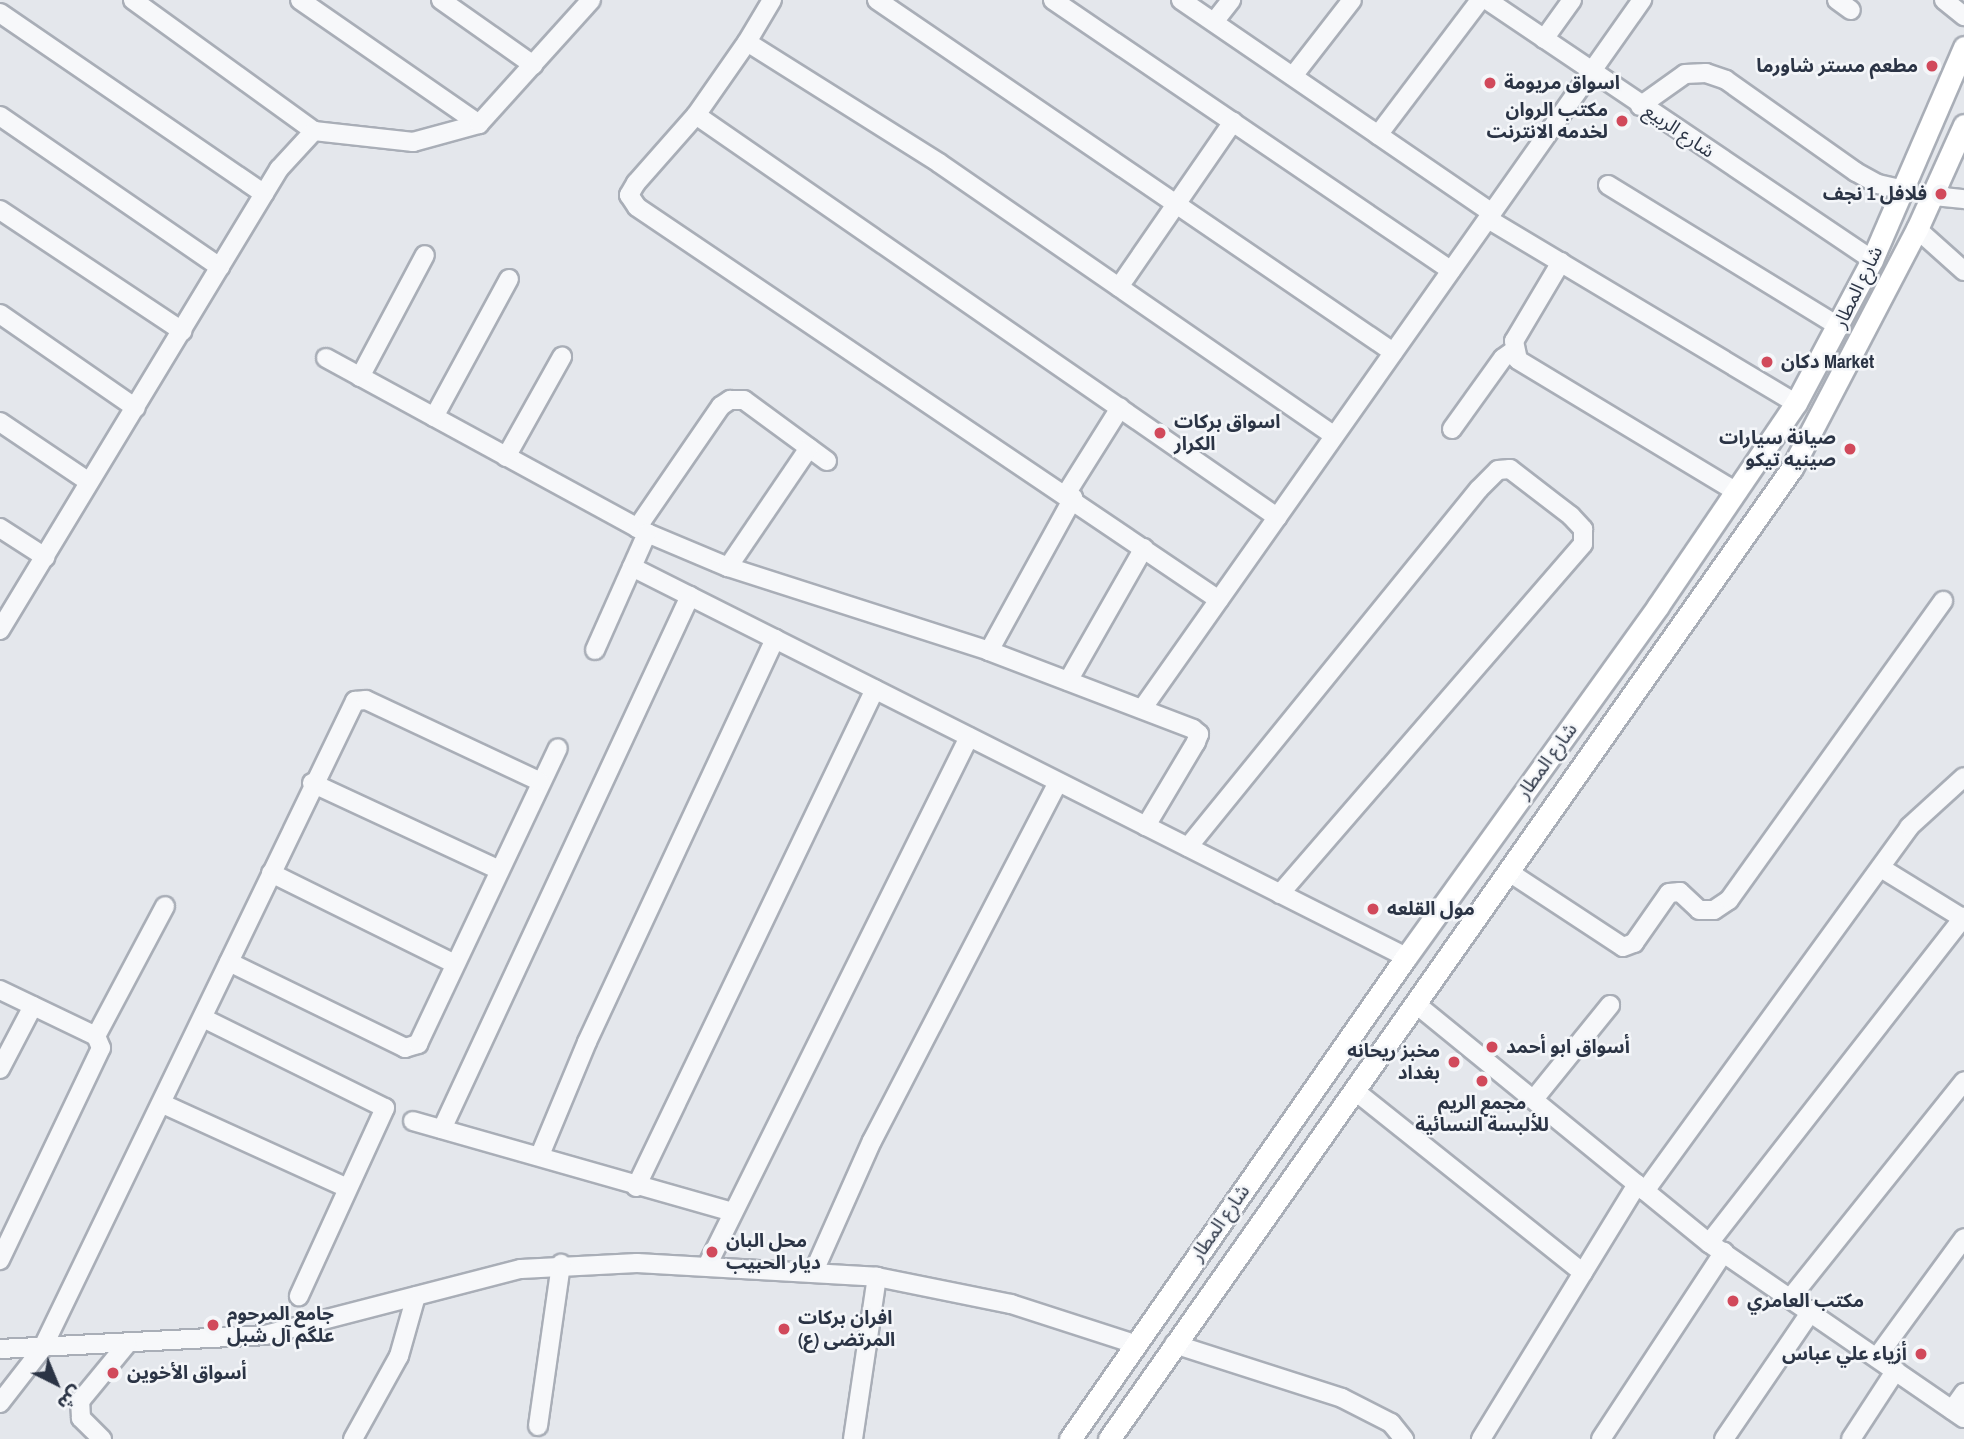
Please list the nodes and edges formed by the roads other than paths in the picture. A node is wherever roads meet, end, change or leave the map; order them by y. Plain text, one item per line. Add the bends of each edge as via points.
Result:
1 (133, 0) edge
2 (300, 0) edge
3 (441, 0) edge
4 (590, 0) edge
5 (772, 0) edge
6 (877, 0) edge
7 (1053, 0) edge
8 (1181, 0) edge
9 (1231, 0) edge
10 (1352, 0) edge
11 (1480, 0) edge
12 (1487, 0) edge
13 (1572, 0) edge
14 (1642, 0) edge
15 (1944, 0) edge
16 (0, 13) edge
17 (1964, 16) edge
18 (1214, 22) junction
19 (1544, 39) junction
20 (747, 42) junction
21 (1964, 47) edge
22 (533, 65) junction
23 (1590, 71) junction
24 (1293, 76) junction
25 (1640, 106) junction
26 (696, 115) junction
27 (0, 116) edge
28 (1233, 122) junction
29 (479, 124) junction
30 (1964, 125) edge
31 (314, 131) junction
32 (1378, 135) junction
33 (1608, 185) dead end
34 (1903, 190) junction
35 (264, 194) junction
36 (1934, 196) junction
37 (1964, 199) edge
38 (1178, 203) junction
39 (0, 210) edge
40 (1490, 216) junction
41 (1917, 229) junction
42 (425, 255) dead end
43 (1872, 260) junction
44 (1561, 262) junction
45 (220, 267) junction
46 (1451, 270) junction
47 (1964, 271) edge
48 (509, 279) dead end
49 (1119, 287) junction
50 (0, 314) edge
51 (1840, 327) junction
52 (182, 331) junction
53 (1513, 351) junction
54 (1393, 352) junction
55 (562, 357) dead end
56 (327, 358) dead end
57 (360, 377) junction
58 (1796, 403) junction
59 (136, 408) junction
60 (1120, 408) junction
61 (434, 418) junction
62 (0, 422) edge
63 (1452, 429) dead end
64 (1334, 435) junction
65 (809, 447) junction
66 (506, 457) junction
67 (828, 461) dead end
68 (89, 482) junction
69 (1737, 492) junction
70 (1069, 496) junction
71 (1277, 517) junction
72 (0, 528) edge
73 (642, 531) junction
74 (1144, 548) junction
75 (44, 557) junction
76 (632, 567) junction
77 (728, 567) junction
78 (1672, 586) junction
79 (690, 596) junction
80 (1219, 600) junction
81 (1942, 601) dead end
82 (1698, 604) junction
83 (0, 630) edge
84 (1639, 633) junction
85 (775, 639) junction
86 (595, 650) dead end
87 (1667, 650) junction
88 (989, 652) junction
89 (1068, 681) junction
90 (875, 689) junction
91 (1142, 709) junction
92 (969, 737) junction
93 (558, 748) dead end
94 (1964, 777) edge
95 (539, 781) junction
96 (1058, 782) junction
97 (312, 783) junction
98 (1146, 826) junction
99 (1188, 847) junction
100 (1881, 868) junction
101 (499, 870) junction
102 (1509, 872) junction
103 (271, 873) junction
104 (1280, 894) junction
105 (165, 906) dead end
106 (1964, 918) edge
107 (1406, 957) junction
108 (229, 962) junction
109 (453, 964) junction
110 (0, 990) edge
111 (1416, 1004) junction
112 (1610, 1005) dead end
113 (33, 1006) junction
114 (203, 1018) junction
115 (96, 1037) junction
116 (0, 1069) edge
117 (1964, 1081) edge
118 (1354, 1090) junction
119 (1534, 1099) junction
120 (163, 1104) junction
121 (413, 1121) dead end
122 (442, 1129) junction
123 (540, 1155) junction
124 (636, 1187) junction
125 (1641, 1187) junction
126 (347, 1188) junction
127 (732, 1212) junction
128 (1964, 1238) edge
129 (1717, 1248) junction
130 (0, 1260) edge
131 (708, 1264) junction
132 (561, 1265) junction
133 (814, 1272) junction
134 (1583, 1273) junction
135 (877, 1277) junction
136 (299, 1296) dead end
137 (416, 1296) junction
138 (1792, 1296) junction
139 (1812, 1310) junction
140 (127, 1344) junction
141 (1174, 1344) junction
142 (1135, 1345) junction
143 (0, 1349) edge
144 (42, 1349) junction
145 (1877, 1357) junction
146 (1896, 1370) junction
147 (1964, 1393) edge
148 (0, 1403) edge
149 (1958, 1414) edge
150 (538, 1426) dead end
151 (102, 1439) edge
152 (353, 1439) edge
153 (853, 1439) edge
154 (1070, 1439) edge
155 (1109, 1439) edge
156 (1404, 1439) edge
157 (1481, 1439) edge
158 (1601, 1439) edge
159 (1724, 1439) edge
160 (1851, 1439) edge

1 - 31 street
2 - 29 street
3 - 22 street
4 - 22 street
5 - 20 street
6 - 38 street
7 - 28 street
8 - 18 street
9 - 18 street
10 - 24 street
11 - 32 street
12 - 19 street, شارع الربيع
13 - 19 street
14 - 23 street
15 - 17 street
16 - 35 street
18 - 24 street
19 - 23 street, شارع الربيع
20 - 26 street
20 - 49 street via 939,163
21 - 34 main road, شارع المطار
22 - 29 street
23 - 25 street, شارع الربيع
23 - 40 street
24 - 32 street
25 - 34 street via 1685,74 1706,73 1726,80 1856,172
25 - 43 street, شارع الربيع
26 - 60 street
26 - 70 street via 636,183 629,195 637,207
27 - 45 street
28 - 38 street
28 - 46 street
29 - 31 street via 413,142
30 - 36 main road, شارع المطار
31 - 35 street via 279,169
32 - 40 street
33 - 51 street
34 - 43 main road, شارع المطار
35 - 45 street
36 - 37 street
36 - 41 main road, شارع المطار
38 - 49 street
38 - 54 street
39 - 52 street
40 - 44 street
40 - 46 street
41 - 47 street
41 - 82 main road, شارع المطار via 1792,468
42 - 57 street
43 - 51 main road, شارع المطار
44 - 53 street via 1514,341
44 - 58 street
45 - 52 street
46 - 54 street
48 - 61 street
49 - 64 street
50 - 59 street
51 - 58 main road, شارع المطار
52 - 59 street
53 - 63 street via 1503,358
53 - 69 street via 1518,360
54 - 64 street
55 - 66 street
56 - 57 street
57 - 61 street
58 - 69 main road, شارع المطار
59 - 68 street
60 - 70 street
60 - 71 street
61 - 66 street
62 - 68 street
64 - 71 street
65 - 67 street
65 - 73 street via 744,400 730,400 721,406
65 - 77 street
66 - 73 street
68 - 75 street
69 - 78 main road, شارع المطار
70 - 74 street
70 - 88 street
71 - 80 street
72 - 75 street
73 - 76 street
73 - 77 street
74 - 80 street
74 - 89 street
75 - 83 street
76 - 79 street
76 - 86 street
77 - 88 street
78 - 82 main road via 1681,599
78 - 84 main road, شارع المطار
79 - 85 street
79 - 122 street
80 - 91 street
81 - 102 street via 1729,900 1699,911 1681,892 1669,893 1634,943 1623,947
82 - 87 main road, شارع المطار
84 - 87 main road via 1657,636
84 - 107 main road, شارع المطار
85 - 90 street
85 - 123 street via 587,1042
87 - 102 main road, شارع المطار
88 - 89 street
89 - 91 street
90 - 92 street
90 - 124 street
91 - 98 street via 1199,734
92 - 96 street
92 - 127 street
93 - 95 street
94 - 100 street via 1909,827
95 - 97 street via 366,700 355,701 347,711
95 - 101 street
96 - 98 street
96 - 133 street via 872,1141
97 - 101 street
97 - 103 street
98 - 99 street
99 - 104 street
99 - 104 street via 1479,489 1498,470 1510,469 1583,528 1583,544
100 - 106 street
100 - 125 street
101 - 109 street
102 - 111 main road, شارع المطار
103 - 108 street
103 - 109 street
104 - 107 street
105 - 115 street
106 - 129 street
107 - 142 main road, شارع المطار
108 - 109 street via 405,1048 418,1044
108 - 114 street
110 - 113 street
111 - 118 main road, شارع المطار
111 - 119 street
112 - 119 street
113 - 115 street
113 - 116 street
114 - 120 street
114 - 126 street via 385,1108
115 - 130 street via 100,1057
117 - 138 street
118 - 134 street
118 - 141 main road, شارع المطار
119 - 125 street
120 - 126 street
120 - 144 street
121 - 122 street
122 - 123 street
123 - 124 street
124 - 127 street
125 - 129 street
125 - 134 street
126 - 136 street
127 - 131 street
128 - 145 street
129 - 138 street
129 - 158 street
131 - 132 street
131 - 133 street
132 - 137 street via 466,1281
132 - 150 street
133 - 135 street
134 - 157 street
135 - 142 street via 1011,1304
135 - 153 street
137 - 140 street via 265,1335
137 - 152 street via 399,1356
138 - 139 street
139 - 145 street
139 - 159 street
140 - 144 street
140 - 151 street via 79,1401 81,1418
141 - 155 main road, شارع المطار
141 - 156 street via 1342,1398 1391,1423
142 - 154 main road, شارع المطار
143 - 144 street
144 - 148 street
145 - 146 street
146 - 149 street
146 - 160 street
147 - 149 street

